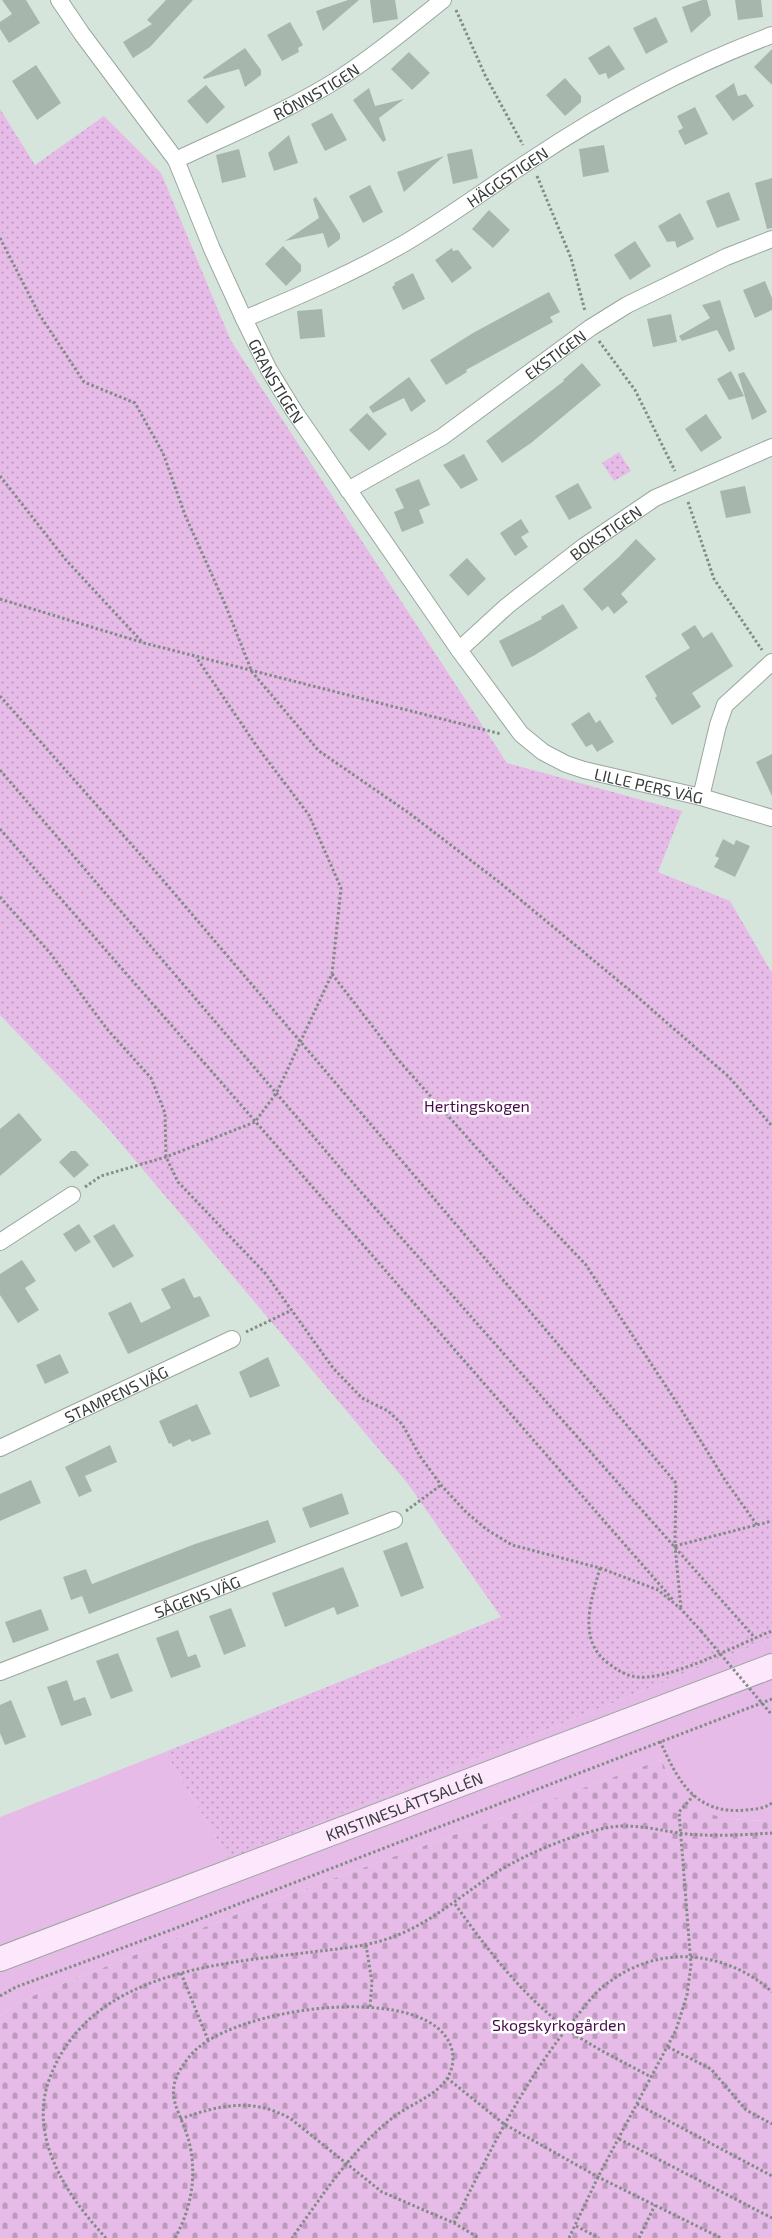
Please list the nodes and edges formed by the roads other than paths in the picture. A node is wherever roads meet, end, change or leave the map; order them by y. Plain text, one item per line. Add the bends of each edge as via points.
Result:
1 (59, 0) edge
2 (444, 0) edge
3 (772, 35) edge
4 (176, 160) junction
5 (772, 239) edge
6 (244, 319) junction
7 (772, 447) edge
8 (348, 490) junction
9 (459, 650) junction
10 (772, 662) edge
11 (530, 742) joint
12 (701, 797) junction
13 (772, 818) edge
14 (72, 1195) road end
15 (0, 1242) edge
16 (232, 1339) road end
17 (0, 1448) edge
18 (394, 1520) road end
19 (772, 1666) edge
20 (0, 1672) edge
21 (36, 1944) junction
22 (0, 1955) edge
23 (0, 1959) edge

1 - 4 street, GRANSTIGEN
2 - 4 street, RÖNNSTIGEN via 339,79
3 - 6 street, HÄGGSTIGEN via 722,54 631,98 530,160 406,243 336,280
4 - 6 street, GRANSTIGEN
5 - 8 street, EKSTIGEN via 709,264 627,305 590,328 442,437
6 - 8 street, GRANSTIGEN via 269,370
7 - 9 street, BOKSTIGEN via 655,498 583,547 507,606
8 - 9 street, GRANSTIGEN
9 - 11 street, GRANSTIGEN
10 - 12 street via 725,705
11 - 12 street, LILLE PERS VÄG via 566,764 584,770
12 - 13 street, LILLE PERS VÄG
14 - 15 street
16 - 17 street, STAMPENS VÄG
18 - 20 street, SÅGENS VÄG
19 - 21 street, KRISTINESLÄTTSALLÉN
21 - 22 street, KRISTINESLÄTTSALLÉN
21 - 23 street, KRISTINESLÄTTSALLÉN

